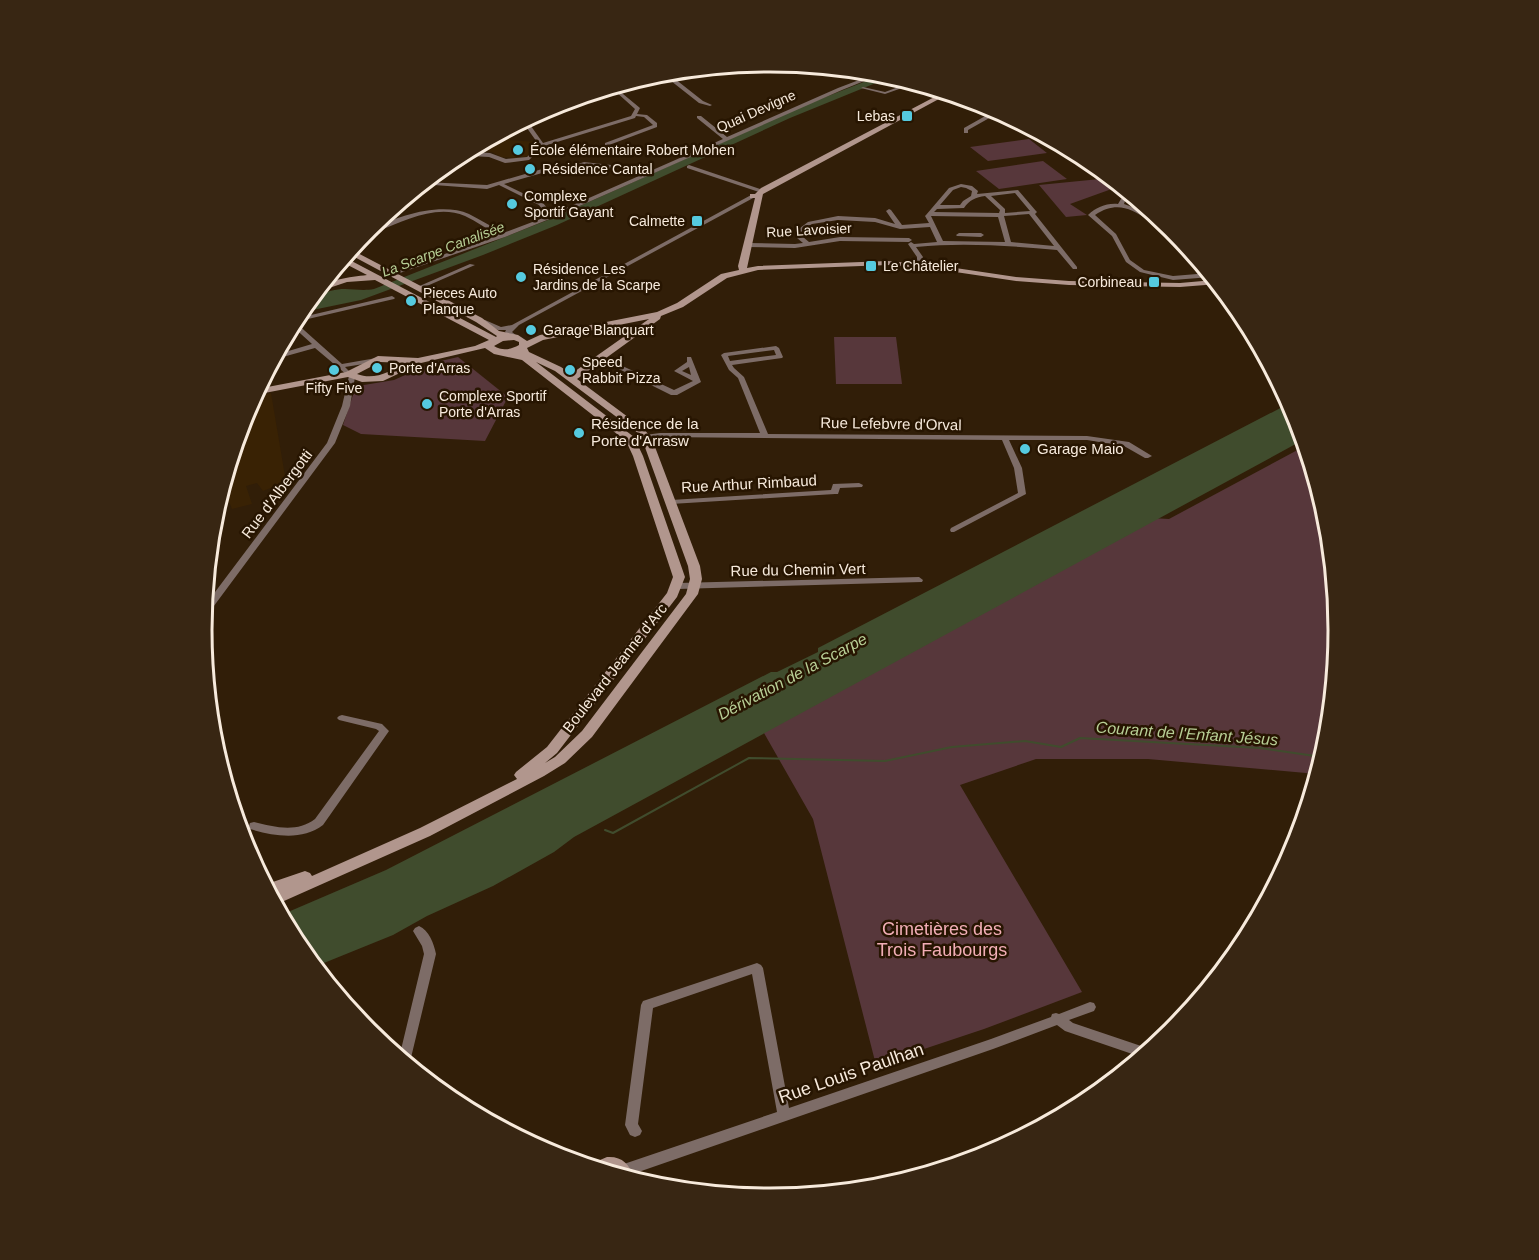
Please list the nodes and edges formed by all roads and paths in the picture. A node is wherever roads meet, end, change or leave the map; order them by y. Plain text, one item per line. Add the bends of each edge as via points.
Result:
1 (862, 80) edge
2 (674, 81) edge
3 (864, 88) dead end
4 (900, 88) edge
5 (620, 93) edge
6 (937, 98) edge
7 (710, 105) dead end
8 (636, 115) junction
9 (699, 117) dead end
10 (988, 117) edge
11 (529, 127) edge
12 (966, 132) dead end
13 (726, 139) junction
14 (607, 144) dead end
15 (542, 145) junction
16 (479, 154) edge
17 (689, 167) dead end
18 (573, 168) junction
19 (434, 184) edge
20 (500, 184) junction
21 (987, 194) junction
22 (758, 195) junction
23 (975, 196) junction
24 (1124, 199) edge
25 (1121, 204) junction
26 (936, 207) junction
27 (889, 211) dead end
28 (1139, 212) edge
29 (1030, 213) junction
30 (930, 214) junction
31 (1000, 215) junction
32 (547, 218) junction
33 (932, 225) junction
34 (383, 227) edge
35 (900, 227) junction
36 (959, 235) dead end
37 (972, 235) junction
38 (981, 235) dead end
39 (502, 236) junction
40 (911, 243) junction
41 (941, 243) junction
42 (973, 243) junction
43 (1008, 243) junction
44 (808, 244) junction
45 (747, 245) junction
46 (1057, 249) junction
47 (356, 255) edge
48 (349, 263) edge
49 (472, 265) dead end
50 (920, 265) junction
51 (1075, 268) dead end
52 (742, 269) junction
53 (395, 275) junction
54 (1202, 277) edge
55 (380, 279) junction
56 (1203, 279) edge
57 (1180, 285) junction
58 (1208, 285) edge
59 (331, 286) edge
60 (415, 286) junction
61 (392, 298) dead end
62 (654, 314) junction
63 (307, 319) edge
64 (479, 320) junction
65 (517, 324) junction
66 (300, 329) edge
67 (517, 341) junction
68 (491, 343) junction
69 (317, 345) junction
70 (463, 352) junction
71 (502, 353) junction
72 (284, 355) edge
73 (601, 358) junction
74 (383, 359) junction
75 (418, 361) junction
76 (728, 363) junction
77 (340, 366) junction
78 (351, 376) junction
79 (570, 379) junction
80 (697, 381) junction
81 (266, 390) edge
82 (646, 436) junction
83 (765, 436) junction
84 (1005, 438) junction
85 (630, 439) junction
86 (1148, 456) dead end
87 (859, 484) dead end
88 (671, 502) junction
89 (954, 530) dead end
90 (919, 580) dead end
91 (678, 586) junction
92 (695, 586) junction
93 (213, 602) edge
94 (342, 718) dead end
95 (254, 826) dead end
96 (320, 879) junction
97 (275, 888) edge
98 (277, 893) edge
99 (279, 897) edge
100 (419, 931) dead end
101 (1090, 1007) dead end
102 (1056, 1018) junction
103 (1137, 1050) edge
104 (406, 1053) edge
105 (784, 1114) junction
106 (635, 1131) dead end
107 (633, 1171) edge

1 - 13 street, Quai Devigne
2 - 7 street
3 - 4 street via 885,93
5 - 8 street via 638,109
6 - 22 main road
8 - 14 street via 646,117 655,126
8 - 15 street
9 - 13 street
10 - 12 street
11 - 15 street
13 - 32 street, Quai Devigne
15 - 16 street via 531,158 507,161
17 - 22 street
18 - 18 street via 606,170 609,166 584,164
18 - 20 street via 552,168
19 - 20 street via 483,188
20 - 32 street via 541,204
21 - 23 street
21 - 29 street via 1017,191 1034,211
21 - 31 street via 1003,210
22 - 45 main road
22 - 65 street
23 - 26 street via 962,207
23 - 26 street via 969,187 955,187
24 - 25 street
25 - 28 street
25 - 54 street via 1091,215 1113,234 1130,263 1144,273 1160,277
26 - 30 street
27 - 35 street
29 - 31 street
29 - 46 street via 1044,226
30 - 31 street
30 - 33 street via 927,217
31 - 43 street
32 - 39 street, Quai Devigne
33 - 35 street
33 - 41 street
34 - 39 street via 440,210 463,214
35 - 40 street
35 - 44 street via 860,218 820,220 806,224 798,233
36 - 37 street
37 - 38 street
37 - 42 street
39 - 53 street, Quai Devigne
40 - 41 street, Rue Lavoisier
40 - 44 street, Rue Lavoisier via 843,239
40 - 50 street via 920,257
41 - 42 street, Rue Lavoisier
42 - 43 street, Rue Lavoisier
43 - 46 street, Rue Lavoisier
44 - 45 street, Rue Lavoisier
45 - 52 main road
46 - 51 street
47 - 53 main road
48 - 55 main road
49 - 60 street
50 - 52 main road via 871,263
50 - 57 main road via 1046,282
52 - 62 main road via 722,277 680,305
53 - 55 main road, Quai Devigne
53 - 60 main road
55 - 59 main road, Quai Devigne via 346,280
55 - 68 main road via 489,335
56 - 57 main road
57 - 58 main road
60 - 64 main road
61 - 63 street
62 - 67 main road
62 - 73 main road via 654,320
64 - 65 street via 498,329
64 - 67 main road via 496,333
65 - 67 street via 508,332
66 - 69 street
67 - 68 main road
67 - 71 main road
67 - 79 main road via 528,355
68 - 70 main road
68 - 71 main road via 491,349
69 - 72 street
69 - 77 street
70 - 71 main road
70 - 75 main road
71 - 85 main road via 525,358
73 - 79 main road
73 - 80 street via 672,393
74 - 75 main road
74 - 77 street
74 - 78 main road via 370,362
75 - 78 main road via 383,378 362,380
76 - 76 street via 724,355 776,348 780,357
76 - 83 street via 741,377
77 - 78 street
78 - 81 main road
78 - 93 street, Rue d'Albergotti via 345,409 330,446
79 - 82 main road
80 - 80 street via 690,361 676,371
82 - 83 street, Rue Lefebvre d'Orval
82 - 85 street, Rue Lefebvre d'Orval
82 - 88 main road
83 - 84 street, Rue Lefebvre d'Orval
84 - 86 street, Rue Lefebvre d'Orval via 1101,439 1132,446
84 - 89 street via 1018,468 1022,494
85 - 91 main road via 677,569
87 - 88 street, Rue Arthur Rimbaud via 836,486 834,492
88 - 92 main road via 695,570
90 - 92 street, Rue du Chemin Vert
91 - 92 street, Rue du Chemin Vert
91 - 97 main road, Boulevard Jeanne d'Arc via 540,762 402,835
92 - 96 main road, Boulevard Jeanne d'Arc via 687,603 587,734 560,760 451,819
94 - 95 street via 381,727 384,733 319,822 311,828 291,831
96 - 98 main road
96 - 99 main road, Boulevard Jeanne d'Arc
100 - 104 street via 430,954
101 - 102 street, Rue Louis Paulhan
102 - 103 street via 1069,1027
102 - 105 street, Rue Louis Paulhan via 993,1044
105 - 106 street via 757,968 647,1005 631,1125
105 - 107 street, Rue Louis Paulhan

